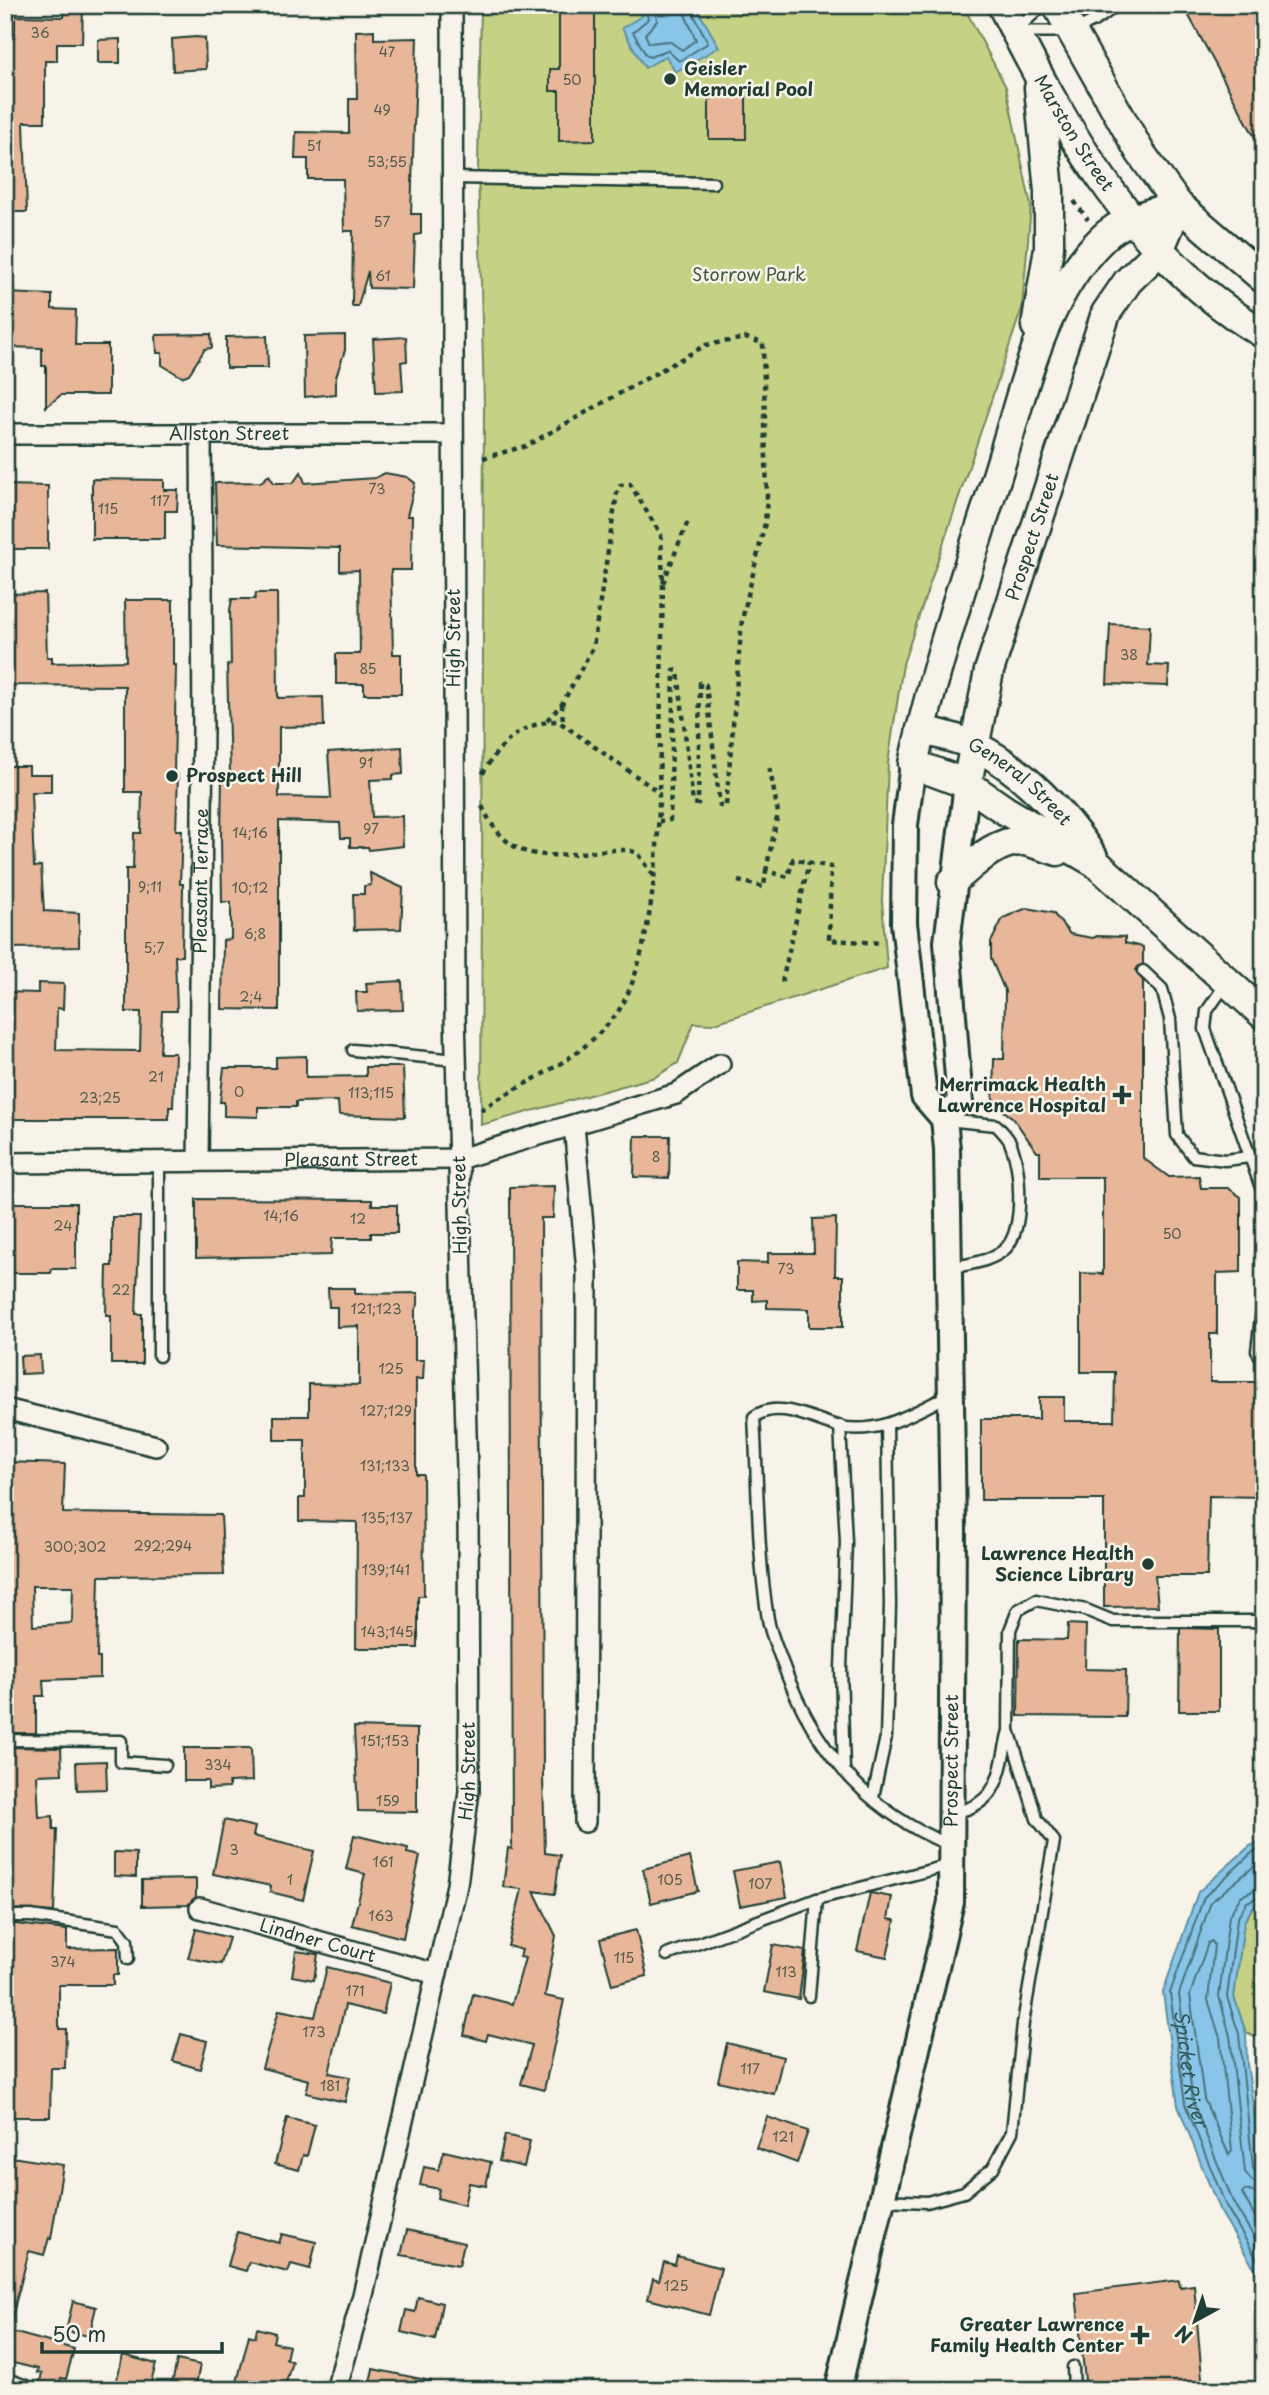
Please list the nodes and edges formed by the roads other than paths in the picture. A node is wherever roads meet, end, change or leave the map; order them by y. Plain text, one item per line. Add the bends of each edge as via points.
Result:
1 (452, 5) edge
2 (1002, 5) edge
3 (1043, 5) edge
4 (1057, 5) edge
5 (1116, 5) edge
6 (1015, 31) junction
7 (1071, 32) junction
8 (1037, 75) junction
9 (453, 178) junction
10 (713, 183) dead end
11 (1178, 205) junction
12 (1132, 219) junction
13 (1159, 251) junction
14 (1264, 279) edge
15 (1264, 334) edge
16 (1030, 365) junction
17 (5, 434) edge
18 (201, 434) junction
19 (453, 434) junction
20 (921, 729) junction
21 (975, 746) junction
22 (913, 764) junction
23 (967, 784) junction
24 (1096, 863) junction
25 (952, 882) junction
26 (1143, 971) dead end
27 (1228, 982) junction
28 (1264, 1015) edge
29 (353, 1050) dead end
30 (456, 1060) junction
31 (720, 1064) dead end
32 (944, 1119) junction
33 (573, 1125) junction
34 (1250, 1157) junction
35 (459, 1159) junction
36 (159, 1161) junction
37 (198, 1161) junction
38 (5, 1163) edge
39 (1264, 1196) edge
40 (949, 1269) junction
41 (1264, 1292) edge
42 (159, 1356) dead end
43 (1264, 1362) edge
44 (951, 1395) junction
45 (5, 1409) edge
46 (887, 1424) junction
47 (840, 1426) junction
48 (156, 1446) dead end
49 (1264, 1623) edge
50 (1009, 1730) junction
51 (5, 1741) edge
52 (165, 1765) dead end
53 (844, 1771) junction
54 (873, 1797) junction
55 (950, 1814) junction
56 (584, 1822) dead end
57 (951, 1855) junction
58 (817, 1899) junction
59 (200, 1909) dead end
60 (5, 1916) edge
61 (667, 1955) dead end
62 (128, 1959) dead end
63 (436, 1974) junction
64 (809, 1996) dead end
65 (883, 2200) junction
66 (1073, 2367) dead end
67 (5, 2384) edge
68 (24, 2390) edge
69 (336, 2390) edge
70 (838, 2390) edge
71 (1074, 2390) edge

1 - 9 street, High Street
2 - 6 main road, Marston Street
3 - 6 lane
4 - 7 main road
5 - 7 lane
6 - 7 lane
6 - 8 main road, Marston Street
7 - 11 main road via 1140,152
8 - 12 main road, Marston Street via 1079,147
8 - 16 main road via 1049,191 1049,248
9 - 10 lane
9 - 19 street, High Street
11 - 12 main road
11 - 13 main road, Prospect Street
11 - 14 main road
12 - 13 main road, Marston Street
12 - 16 main road via 1102,238 1066,286
13 - 15 main road, Marston Street
13 - 21 main road, Prospect Street via 1128,281 1106,313 989,671
16 - 20 main road
17 - 18 street, Allston Street
18 - 19 street, Allston Street
18 - 37 street, Pleasant Terrace
19 - 30 street, High Street
20 - 21 main road, General Street
20 - 22 main road
21 - 23 main road, Prospect Street
21 - 24 main road, General Street via 1009,765 1072,827
22 - 23 main road, General Street
22 - 32 street via 905,825 904,923 924,1096
23 - 24 main road, General Street
23 - 25 street, Prospect Street
24 - 25 main road via 1024,841 992,850
24 - 27 main road, General Street
25 - 32 street, Prospect Street via 947,942 960,1102
26 - 34 lane via 1162,989 1170,1019 1177,1135 1193,1156
27 - 28 main road, General Street
27 - 34 lane via 1207,1011 1205,1029
29 - 30 lane
30 - 35 street, High Street
31 - 33 street, Pleasant Street via 676,1094
32 - 40 street, Prospect Street
32 - 40 lane via 996,1125 1010,1142 1019,1183 1017,1232 1004,1250 985,1261
33 - 35 street, Pleasant Street
33 - 56 street via 587,1271
34 - 39 lane
35 - 37 street, Pleasant Street
35 - 63 street, High Street via 469,1790 463,1852
36 - 37 street, Pleasant Street
36 - 38 street, Pleasant Street
36 - 42 lane
40 - 44 street, Prospect Street
41 - 43 lane via 1257,1352
44 - 46 lane
44 - 55 street, Prospect Street
45 - 48 street
46 - 47 lane via 874,1429
46 - 54 lane via 890,1605 886,1737
47 - 53 lane via 846,1542 841,1668
47 - 53 lane via 778,1408 754,1417 768,1620 804,1717
49 - 50 lane via 1113,1621 1086,1610 1036,1600 1018,1610 1010,1630
50 - 55 lane via 998,1780 988,1798 973,1809
50 - 65 lane via 1037,1819 1054,1841 1023,2023 1012,2132 993,2168 964,2192 927,2202
51 - 52 lane via 121,1741 121,1762
53 - 54 lane
54 - 57 lane
55 - 57 street, Prospect Street
57 - 58 lane
57 - 65 street, Prospect Street via 951,1902
58 - 61 lane
58 - 64 lane
59 - 63 street, Lindner Court
60 - 62 lane via 118,1929 127,1941
63 - 69 street, High Street via 363,2295
65 - 70 street, Prospect Street
66 - 71 lane
67 - 68 street

